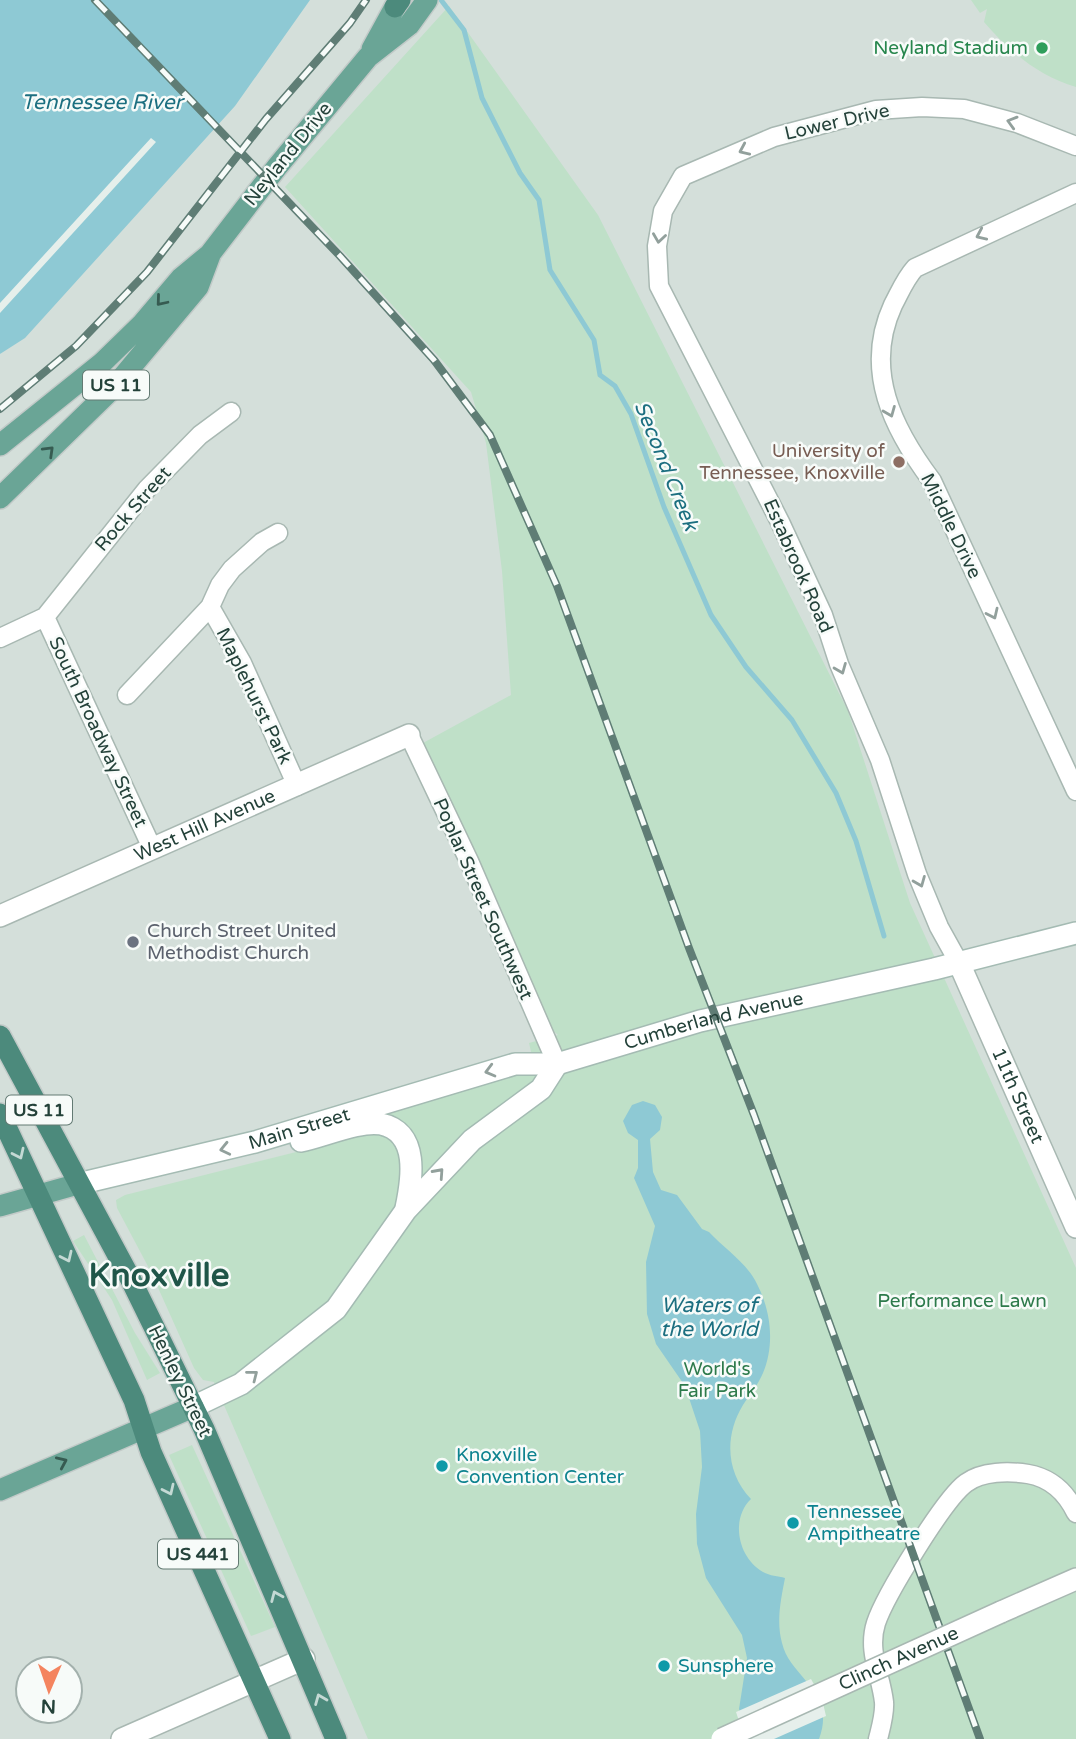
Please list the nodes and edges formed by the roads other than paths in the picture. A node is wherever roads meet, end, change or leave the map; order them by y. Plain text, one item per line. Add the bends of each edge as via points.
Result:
1 (398, 3) edge
2 (424, 4) edge
3 (368, 57) junction
4 (1076, 146) edge
5 (683, 176) joint
6 (1076, 193) edge
7 (210, 254) junction
8 (231, 412) dead end
9 (0, 445) edge
10 (0, 498) edge
11 (278, 533) dead end
12 (210, 607) junction
13 (45, 617) junction
14 (0, 638) edge
15 (127, 695) dead end
16 (409, 735) joint
17 (297, 786) junction
18 (1076, 791) edge
19 (152, 848) junction
20 (0, 916) edge
21 (1076, 933) edge
22 (959, 963) junction
23 (0, 1036) edge
24 (557, 1063) junction
25 (0, 1114) edge
26 (256, 1142) junction
27 (78, 1184) junction
28 (38, 1195) junction
29 (0, 1206) edge
30 (406, 1210) junction
31 (1076, 1227) edge
32 (193, 1407) junction
33 (143, 1428) junction
34 (0, 1490) edge
35 (1076, 1513) edge
36 (1076, 1579) edge
37 (304, 1659) junction
38 (255, 1681) junction
39 (122, 1739) edge
40 (280, 1739) edge
41 (336, 1739) edge
42 (722, 1739) edge
43 (878, 1739) edge

1 - 3 main road, Neyland Drive / US 11
2 - 3 main road, Neyland Drive / US 11 via 409,24
3 - 7 main road, Neyland Drive / US 11
4 -> 5 street, Lower Drive via 964,109 876,110 774,137
5 -> 22 street, Estabrook Road via 663,211 657,246 659,286 823,615 880,761 917,874
6 -> 18 street, Middle Drive via 923,262 909,274 888,317 880,357 882,389 891,415 932,481
7 -> 9 main road, Neyland Drive / US 11 via 181,278 102,363
10 -> 7 main road, Neyland Drive / US 11 via 122,377 198,287
8 - 13 street, Rock Street via 200,435 147,489
11 - 12 street via 232,569
12 - 15 street
12 - 17 street, Maplehurst Park via 242,663
13 - 14 street
13 - 19 street, South Broadway Street
16 - 17 main road, West Hill Avenue
16 - 24 street, Poplar Street Southwest
17 - 19 main road, West Hill Avenue
19 - 20 main road, West Hill Avenue
21 - 22 main road, Cumberland Avenue
22 - 24 main road, Cumberland Avenue via 700,1021
22 - 31 main road, 11th Street
23 - 27 highway, Henley Street / US 11
24 -> 26 main road, Main Street via 515,1064
30 -> 24 main road via 472,1140 541,1089
25 -> 28 highway, US 441
26 -> 27 main road, Main Street
26 - 30 main road via 291,1143 381,1124 399,1133 411,1156
27 - 28 main road, Main Street
27 - 32 highway, Henley Street / US 441
28 - 29 main road, Main Street
28 -> 33 highway, US 441
32 -> 30 main road via 241,1384 336,1309
32 - 33 main road
37 -> 32 highway, Henley Street / US 441
34 -> 33 main road
33 -> 38 highway, US 441
35 - 43 street via 1062,1491 1036,1475 1008,1472 983,1476 959,1490 876,1623 873,1658 884,1703
36 - 42 main road, Clinch Avenue, bridge
37 - 38 main road
41 -> 37 highway, Henley Street / US 441
38 - 39 main road
38 - 40 highway, US 441

